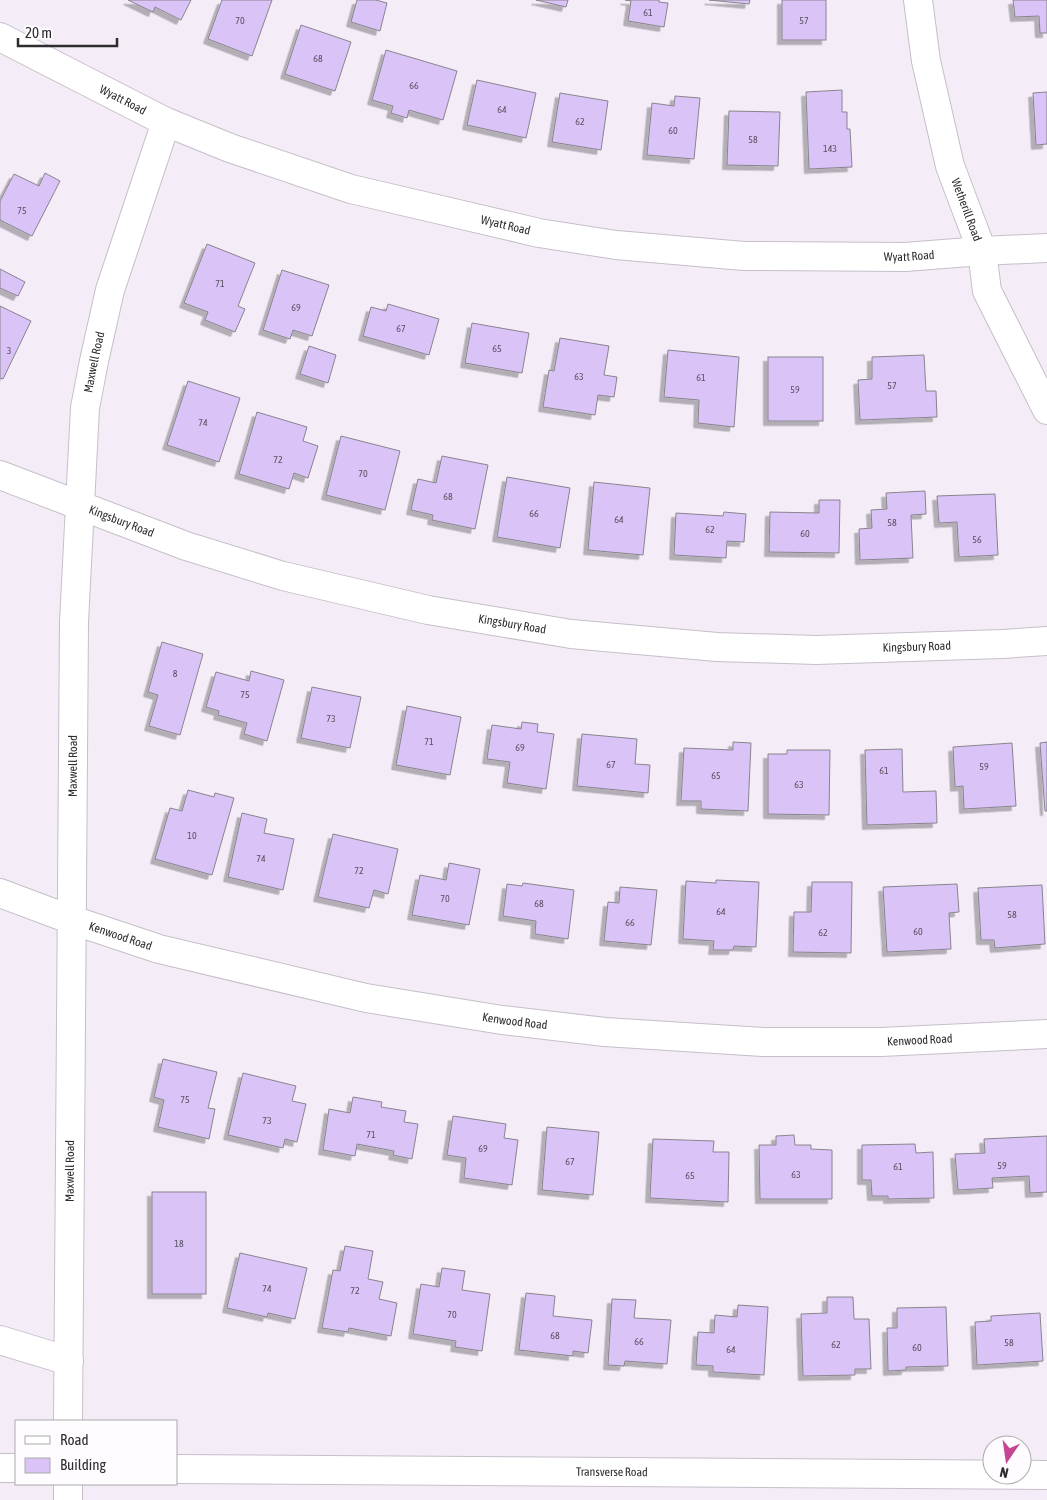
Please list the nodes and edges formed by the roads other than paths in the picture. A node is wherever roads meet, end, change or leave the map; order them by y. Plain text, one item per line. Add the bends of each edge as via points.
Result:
1 (918, 0) edge
2 (0, 36) edge
3 (166, 122) junction
4 (1047, 248) edge
5 (982, 251) junction
6 (1047, 410) edge
7 (0, 475) edge
8 (80, 507) junction
9 (1047, 641) edge
10 (0, 892) edge
11 (72, 920) junction
12 (1047, 1034) edge
13 (0, 1340) edge
14 (69, 1361) junction
15 (68, 1420) edge
16 (0, 1468) edge
17 (15, 1468) edge
18 (178, 1469) edge
19 (1047, 1476) edge
20 (68, 1485) edge
21 (68, 1500) edge

1 - 5 street, Wetherill Road via 926,61 950,166
2 - 3 street, Wyatt Road
3 - 5 street, Wyatt Road via 230,148 351,189 539,233 744,256 905,257
3 - 8 street, Maxwell Road via 110,290 94,361 85,408
4 - 5 street, Wyatt Road
5 - 6 street, Wetherill Road via 987,290
7 - 8 street, Kingsbury Road
8 - 9 street, Kingsbury Road via 186,546 283,576 428,610 571,634 816,650
8 - 11 street, Maxwell Road via 74,622
10 - 11 street, Kenwood Road
11 - 12 street, Kenwood Road via 159,949 366,998 502,1020 604,1032 763,1042 881,1042
11 - 14 street, Maxwell Road
13 - 14 street
14 - 15 street, Maxwell Road
16 - 17 street
18 - 19 street, Transverse Road
20 - 21 street

